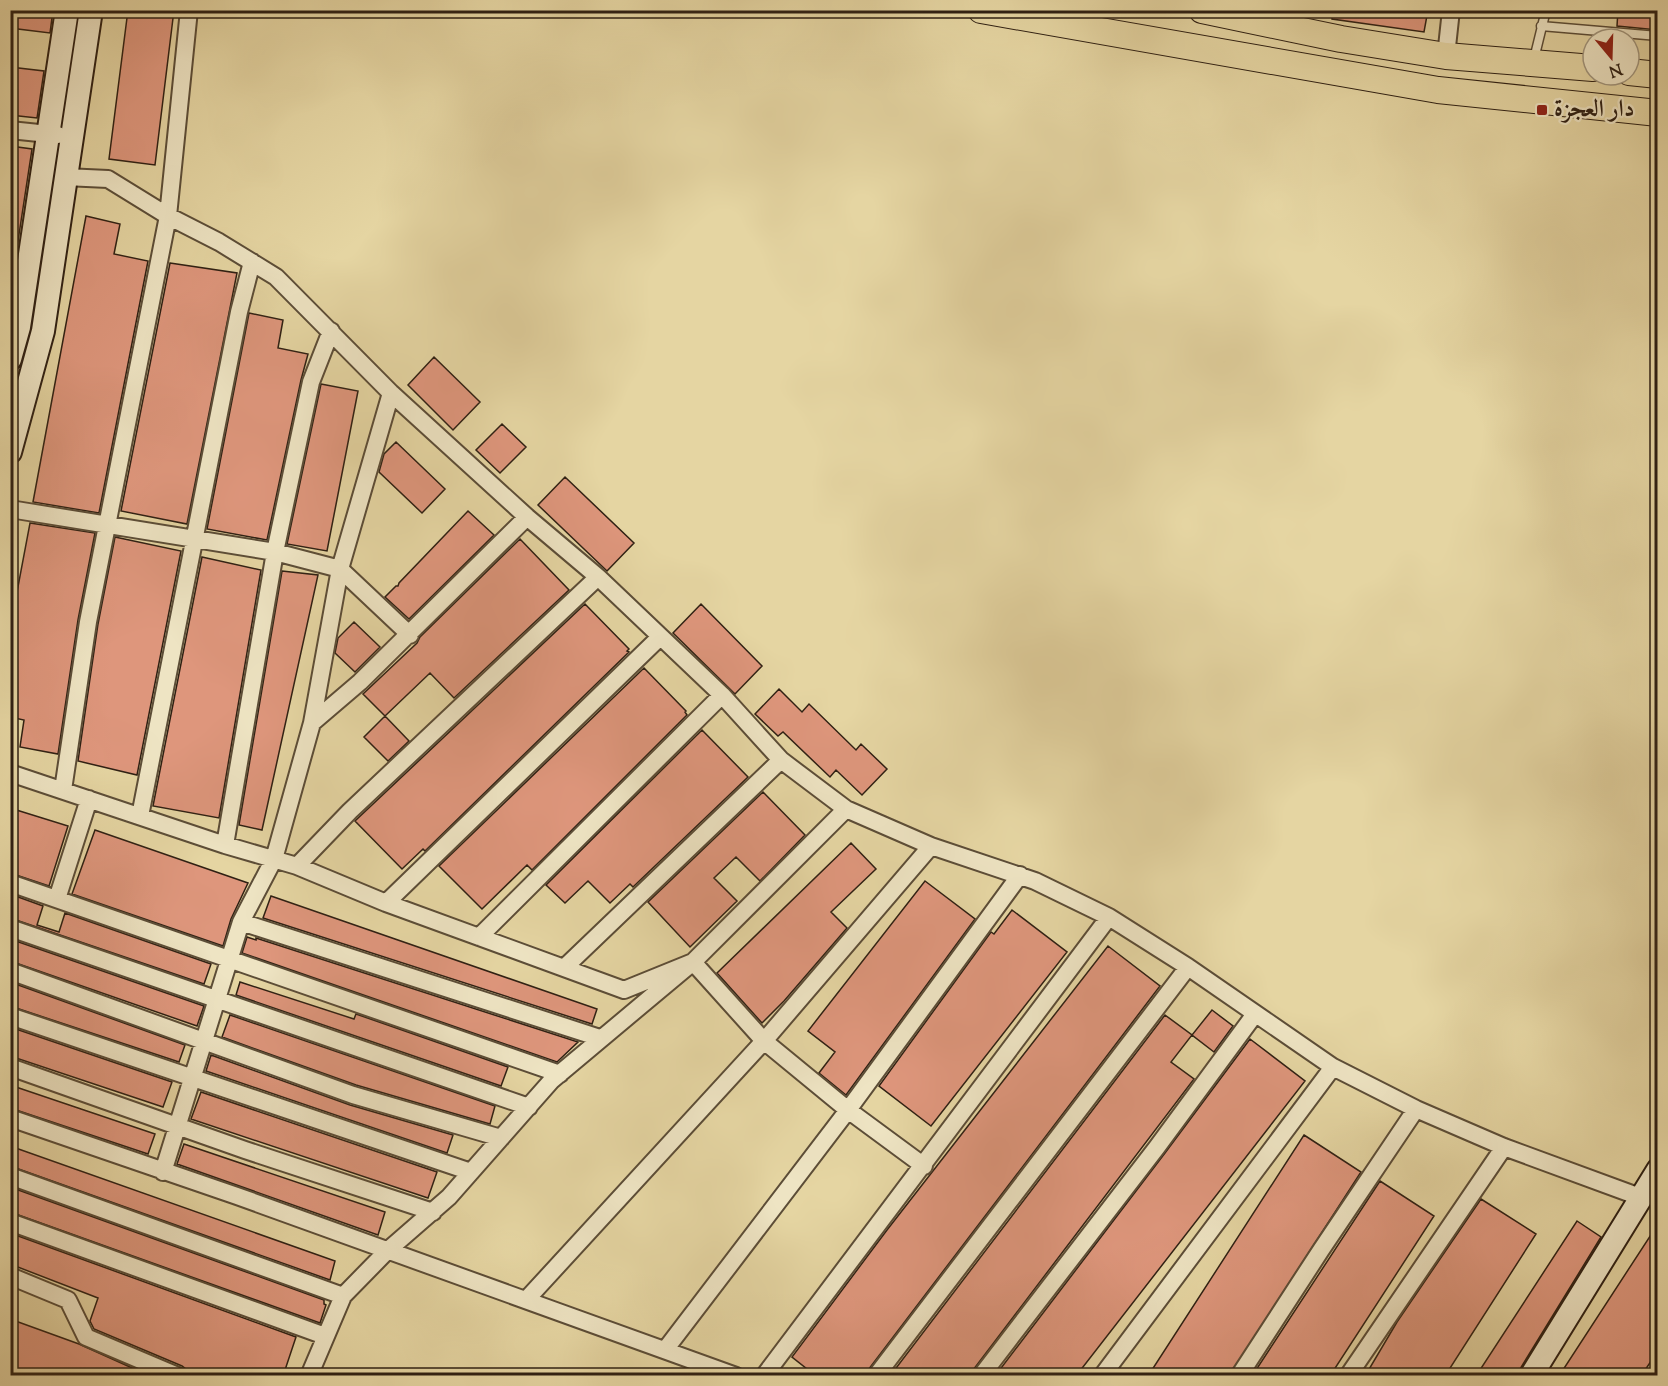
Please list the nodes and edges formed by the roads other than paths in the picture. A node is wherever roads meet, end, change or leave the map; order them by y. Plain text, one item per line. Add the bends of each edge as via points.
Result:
1 (67, 10) edge
2 (91, 10) edge
3 (189, 10) edge
4 (981, 10) edge
5 (1203, 10) edge
6 (1451, 10) edge
7 (1546, 10) edge
8 (1541, 26) junction
9 (1658, 36) edge
10 (1446, 56) junction
11 (1533, 62) junction
12 (1581, 67) edge
13 (1641, 73) edge
14 (1658, 75) edge
15 (1658, 113) edge
16 (10, 130) edge
17 (48, 134) junction
18 (71, 137) junction
19 (65, 177) junction
20 (168, 216) junction
21 (252, 262) junction
22 (15, 326) edge
23 (331, 331) junction
24 (43, 332) junction
25 (10, 359) edge
26 (391, 393) junction
27 (10, 452) edge
28 (10, 509) edge
29 (527, 517) junction
30 (106, 524) junction
31 (194, 539) junction
32 (275, 552) junction
33 (340, 569) junction
34 (598, 577) junction
35 (410, 635) junction
36 (660, 637) junction
37 (722, 695) junction
38 (312, 723) junction
39 (781, 760) junction
40 (10, 773) edge
41 (63, 790) junction
42 (89, 799) junction
43 (846, 809) junction
44 (140, 816) junction
45 (225, 845) junction
46 (931, 846) junction
47 (274, 859) junction
48 (297, 866) junction
49 (1020, 875) junction
50 (10, 883) edge
51 (57, 899) junction
52 (386, 903) junction
53 (1109, 917) junction
54 (241, 922) junction
55 (10, 928) edge
56 (479, 937) junction
57 (230, 960) junction
58 (693, 962) junction
59 (1188, 966) junction
60 (564, 968) junction
61 (10, 971) edge
62 (217, 999) junction
63 (1255, 1014) junction
64 (10, 1016) edge
65 (600, 1038) junction
66 (204, 1041) junction
67 (764, 1041) junction
68 (10, 1067) edge
69 (1333, 1067) junction
70 (560, 1074) junction
71 (193, 1078) junction
72 (529, 1107) junction
73 (1416, 1109) junction
74 (848, 1110) junction
75 (10, 1118) edge
76 (178, 1126) junction
77 (501, 1138) junction
78 (1504, 1147) junction
79 (924, 1166) junction
80 (1658, 1170) edge
81 (163, 1172) junction
82 (471, 1173) junction
83 (10, 1176) edge
84 (1649, 1195) edge
85 (433, 1212) junction
86 (10, 1222) edge
87 (387, 1251) junction
88 (10, 1276) edge
89 (344, 1296) junction
90 (526, 1300) junction
91 (325, 1336) junction
92 (665, 1350) junction
93 (178, 1376) edge
94 (309, 1376) edge
95 (736, 1376) edge
96 (764, 1376) edge
97 (876, 1376) edge
98 (981, 1376) edge
99 (1102, 1376) edge
100 (1239, 1376) edge
101 (1348, 1376) edge
102 (1531, 1376) edge

1 - 17 main road
2 - 18 main road
3 - 20 street
4 - 15 main road via 1438,90
5 - 10 main road
6 - 10 street
7 - 8 lane
8 - 9 lane
8 - 11 lane
10 - 11 main road
11 - 12 main road
13 - 14 main road
16 - 17 street
17 - 18 street
17 - 22 main road
18 - 19 main road
19 - 20 street via 108,179
19 - 24 main road
20 - 21 street
20 - 30 street
21 - 23 street via 276,277
21 - 31 street via 238,312
22 - 24 street
22 - 25 main road
23 - 26 street
23 - 32 street via 311,382
24 - 27 main road
26 - 29 street
26 - 33 street
28 - 30 street
29 - 34 street
29 - 35 street
30 - 31 street
30 - 41 street
31 - 32 street
31 - 44 street
32 - 33 street
32 - 45 street
33 - 35 street
33 - 38 street
34 - 36 street
34 - 48 street via 350,810
35 - 38 street
36 - 37 street
36 - 52 street
37 - 39 street
37 - 56 street
38 - 47 street
39 - 43 street
39 - 60 street
40 - 41 street
41 - 42 street
42 - 44 street
42 - 51 street
43 - 46 street
43 - 58 street
44 - 45 street
45 - 47 street
46 - 49 street
46 - 67 street
47 - 48 street
47 - 54 street
48 - 52 street
49 - 53 street
49 - 74 street
50 - 51 street
51 - 57 street
52 - 56 street
53 - 59 street
53 - 79 street
54 - 57 street
54 - 65 street
55 - 62 street
56 - 60 street
57 - 62 street
57 - 70 street
58 - 60 street via 624,990
58 - 65 street
58 - 67 street
59 - 63 street
59 - 97 street
61 - 66 street
62 - 66 street
62 - 72 street
63 - 69 street
63 - 98 street
64 - 71 street
65 - 70 street
66 - 71 street
66 - 77 street via 353,1095
67 - 74 street
67 - 90 street
68 - 76 street
69 - 73 street
69 - 99 street
70 - 72 street
71 - 76 street
71 - 82 street
72 - 77 street
73 - 78 street
73 - 100 street
74 - 79 street
74 - 92 street
75 - 81 street
76 - 81 street
76 - 85 street
77 - 82 street
78 - 84 street
78 - 101 street
79 - 96 street
80 - 84 main road
81 - 87 street
82 - 85 street
83 - 89 street
84 - 102 main road
85 - 87 street
86 - 91 street
87 - 89 street
87 - 90 street
88 - 93 street via 68,1300 86,1337
89 - 91 street
90 - 92 street
91 - 94 street
92 - 95 street

